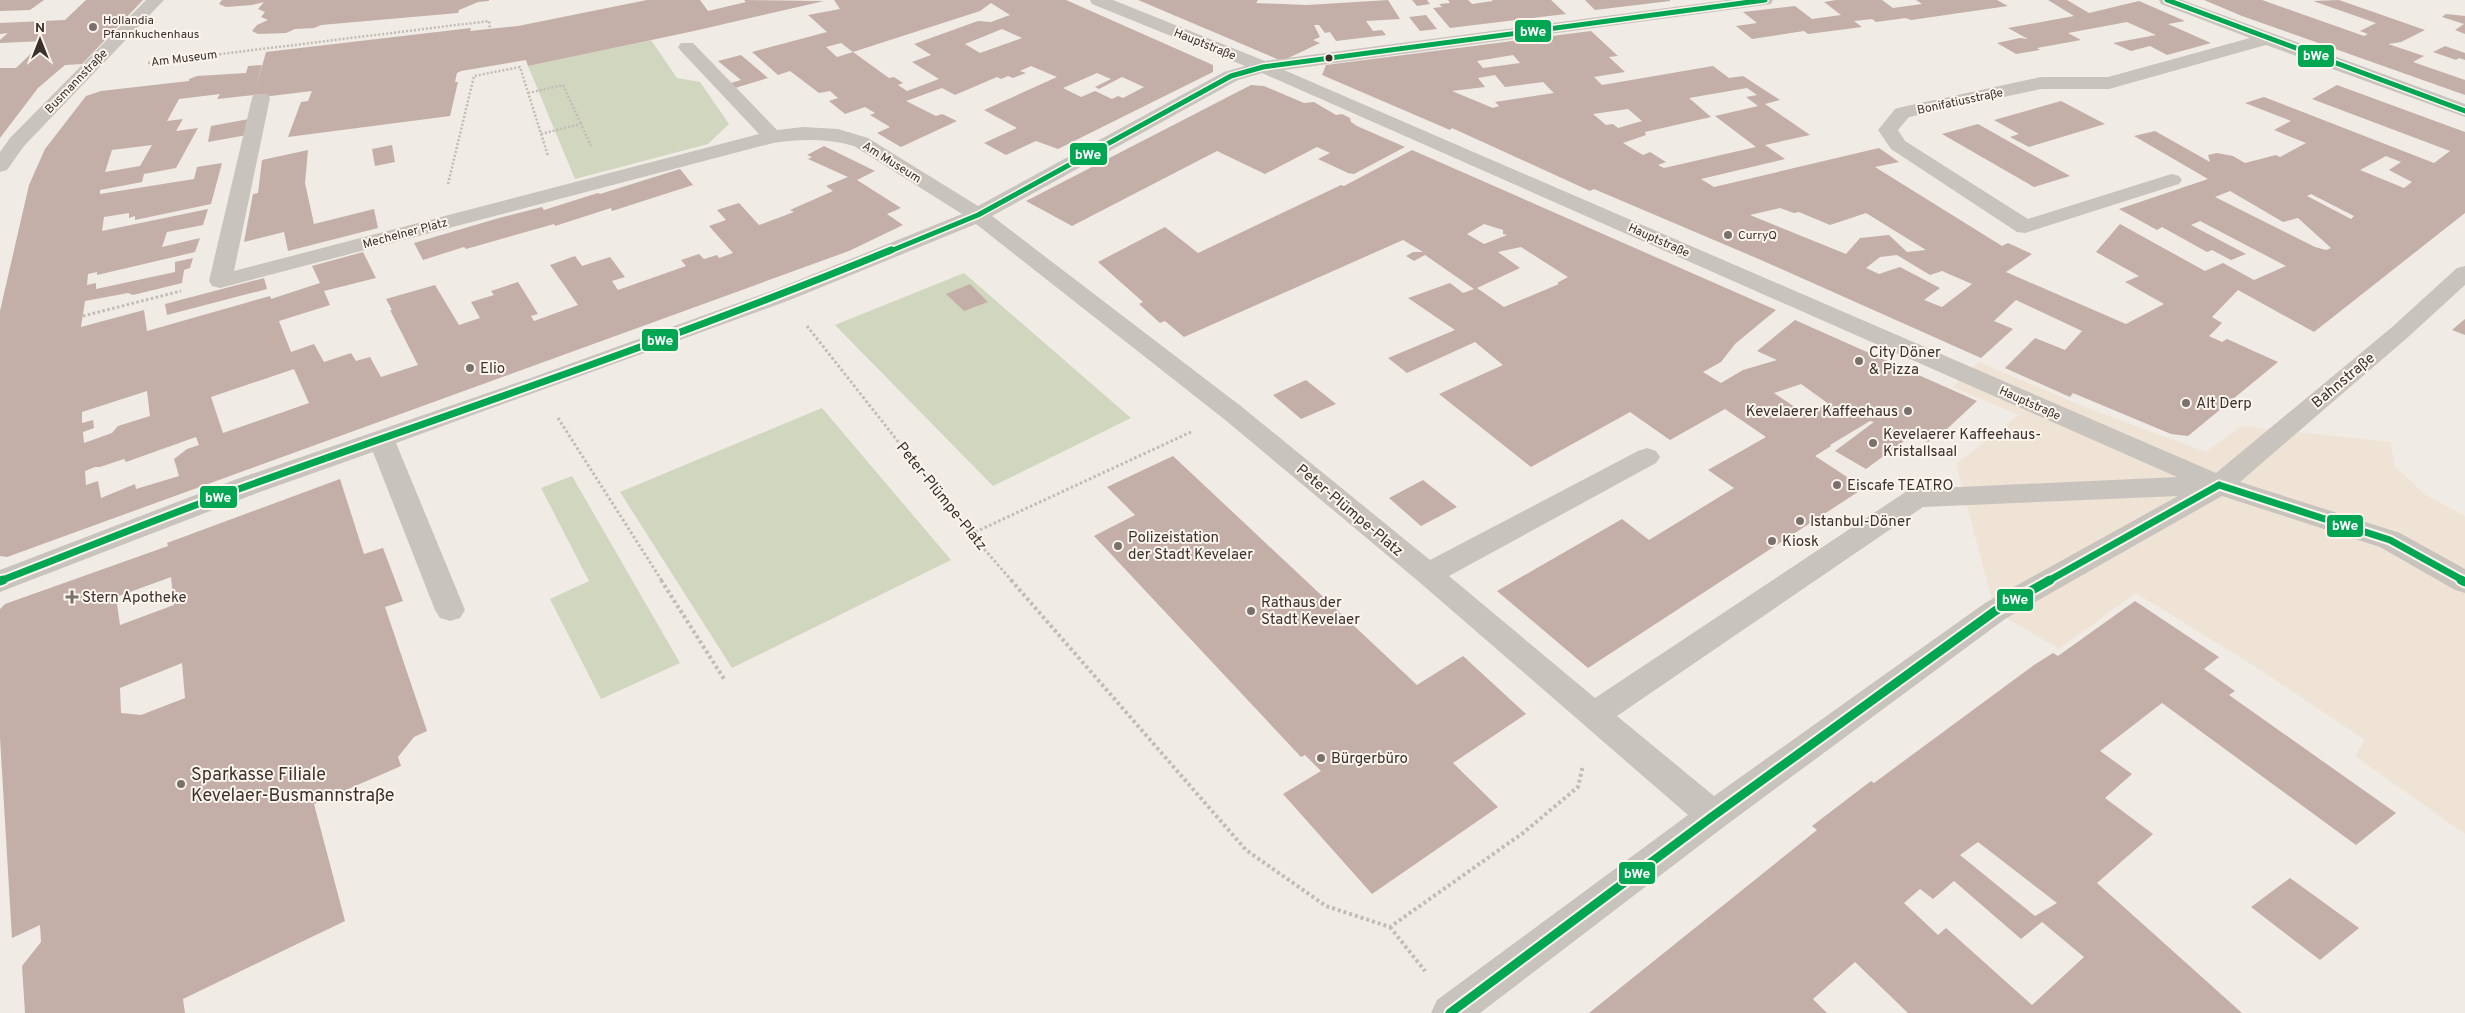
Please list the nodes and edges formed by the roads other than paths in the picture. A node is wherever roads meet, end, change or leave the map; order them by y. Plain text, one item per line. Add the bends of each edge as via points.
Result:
1 (156, 0) edge
2 (1098, 0) edge
3 (1765, 0) edge
4 (2167, 0) edge
5 (2267, 40) junction
6 (687, 47) dead end
7 (1263, 67) junction
8 (261, 98) dead end
9 (2465, 112) edge
10 (772, 137) junction
11 (0, 166) edge
12 (2172, 180) dead end
13 (978, 215) junction
14 (2465, 273) edge
15 (381, 439) junction
16 (1647, 457) dead end
17 (2219, 485) junction
18 (1428, 574) junction
19 (0, 581) edge
20 (2465, 582) edge
21 (450, 610) dead end
22 (1594, 715) junction
23 (1713, 816) junction
24 (1452, 1011) edge

1 - 11 street, Busmannstraße via 17,142
2 - 7 street, Hauptstraße
3 - 7 street
4 - 5 street
5 - 9 street
5 - 12 street, Bonifatiusstraße via 2109,83 2041,83 1902,113 1888,130 1898,145 2025,227
6 - 10 street
7 - 13 street via 1231,76
7 - 17 street, Hauptstraße
8 - 10 street, Mechelner Platz via 220,281
10 - 13 street, Am Museum via 803,133 838,135 861,142
13 - 15 street via 782,295 537,386
13 - 18 street, Peter-Plümpe-Platz via 1232,413
14 - 17 street, Bahnstraße
15 - 19 street via 247,486
15 - 21 street
16 - 18 street
17 - 20 street via 2390,540
17 - 22 street via 1917,498
17 - 23 street, Bahnstraße via 1995,610
18 - 22 street, Peter-Plümpe-Platz
22 - 23 street, Peter-Plümpe-Platz
23 - 24 street, Bahnstraße

